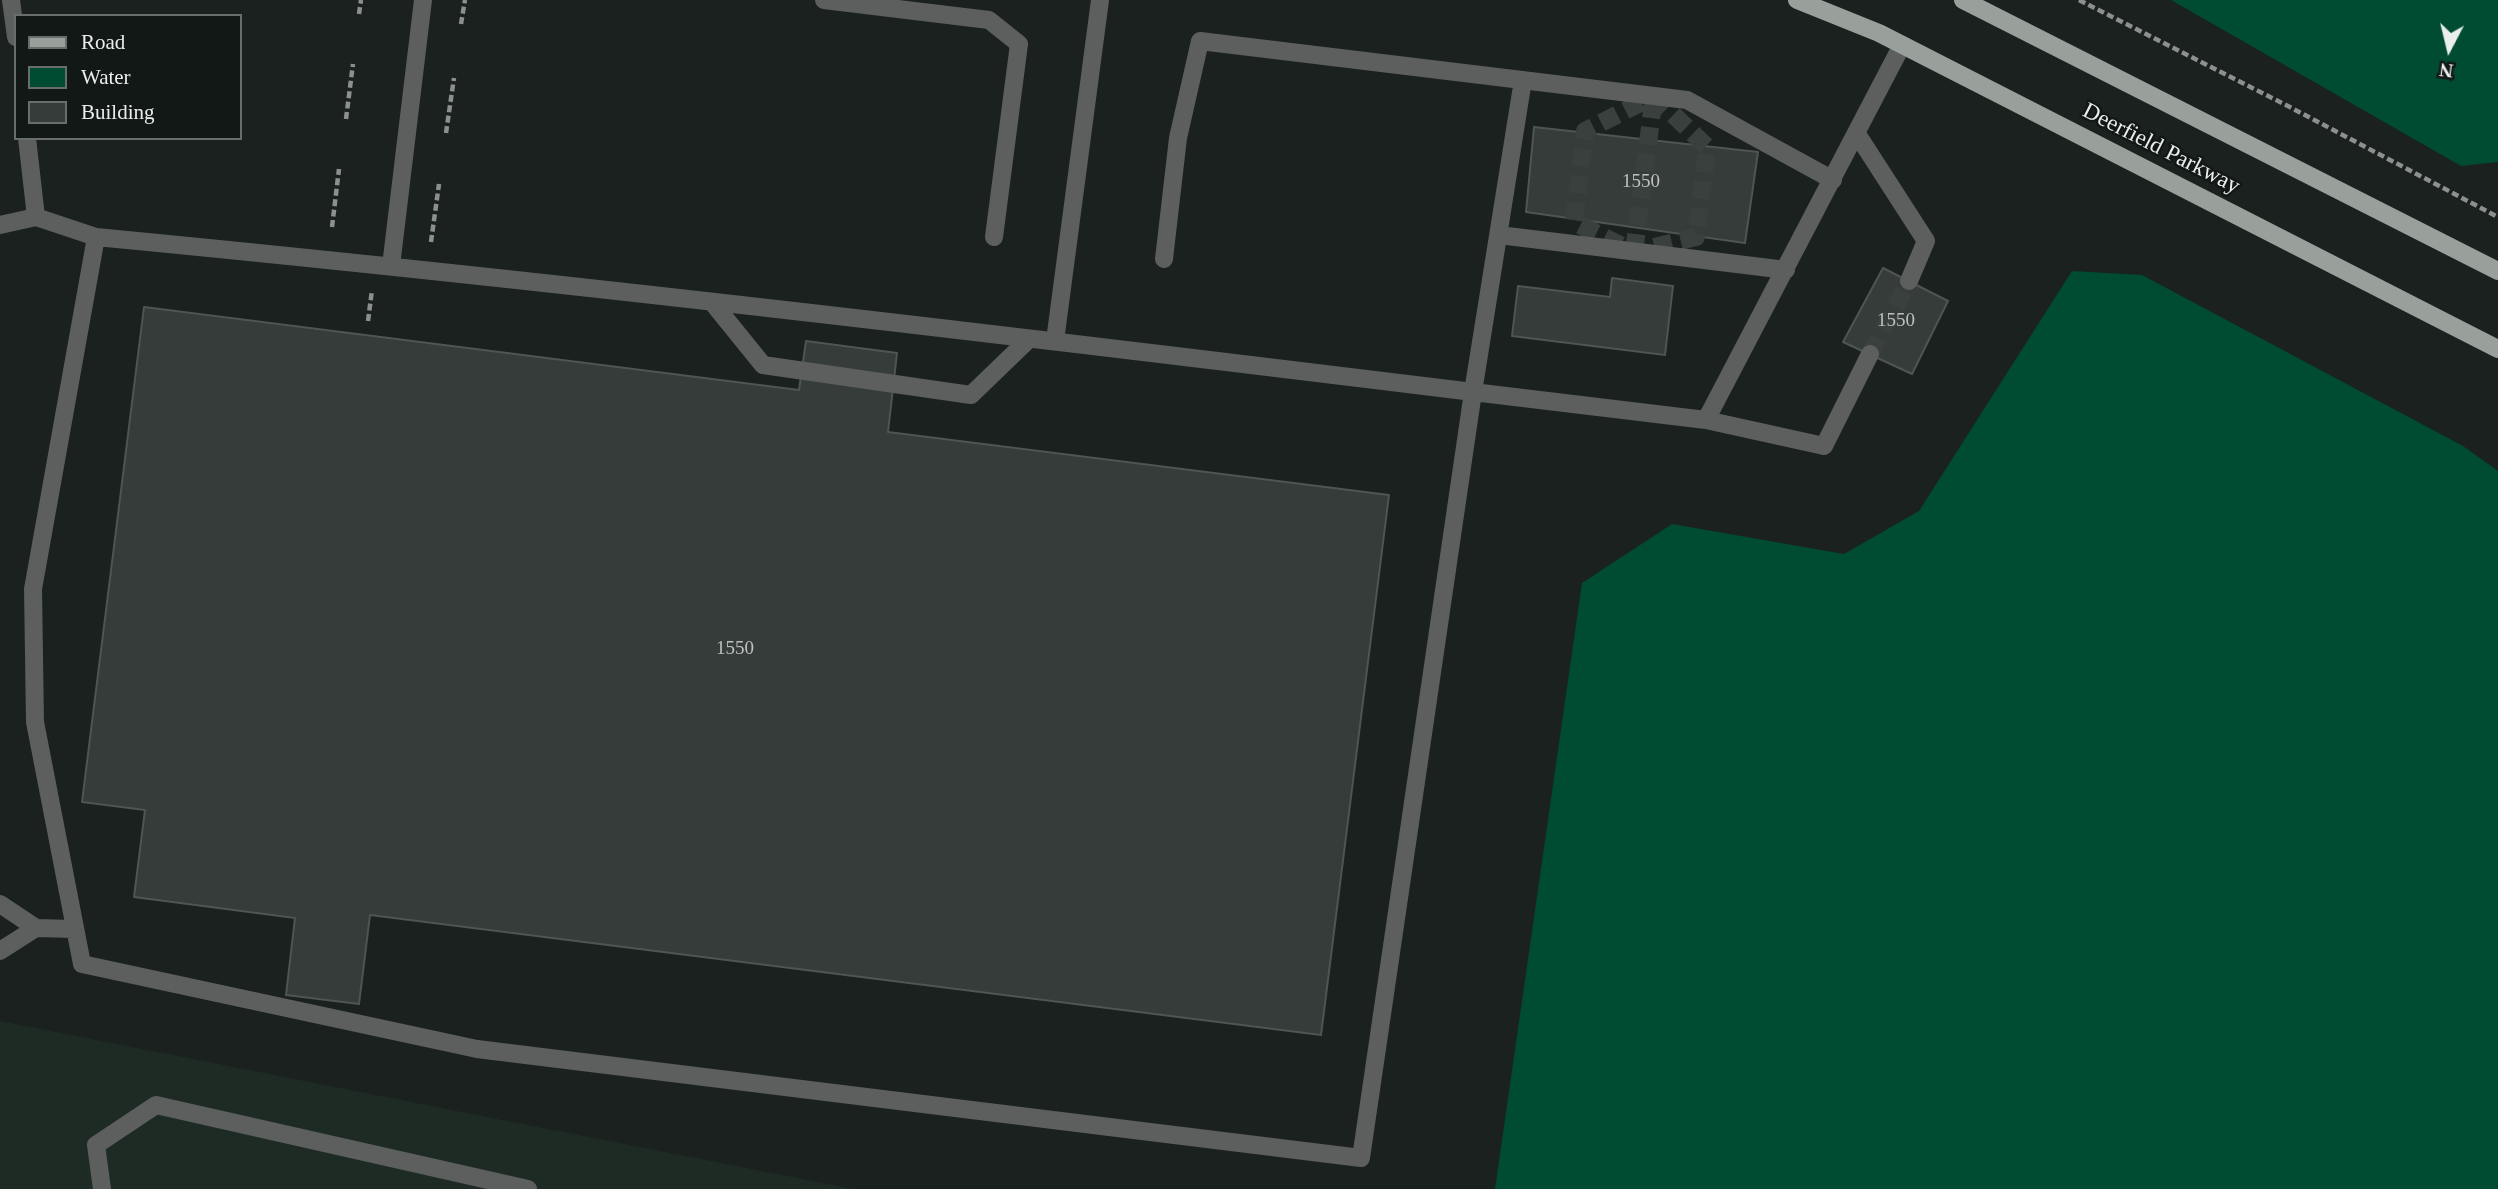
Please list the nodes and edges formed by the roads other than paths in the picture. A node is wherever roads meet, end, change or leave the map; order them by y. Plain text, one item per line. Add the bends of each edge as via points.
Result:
1 (11, 0) edge
2 (423, 0) edge
3 (824, 0) edge
4 (1100, 0) edge
5 (1797, 0) edge
6 (1963, 0) edge
7 (14, 22) edge
8 (1902, 44) junction
9 (1522, 80) junction
10 (1857, 134) junction
11 (27, 140) edge
12 (1833, 180) junction
13 (36, 217) junction
14 (0, 225) edge
15 (1499, 235) junction
16 (96, 237) junction
17 (994, 237) dead end
18 (1164, 259) dead end
19 (391, 266) junction
20 (1786, 270) junction
21 (2498, 271) edge
22 (1909, 281) tunnel mouth
23 (712, 302) junction
24 (1029, 339) junction
25 (1055, 341) junction
26 (2498, 349) edge
27 (1870, 354) tunnel mouth
28 (1473, 392) junction
29 (1706, 421) junction
30 (0, 904) edge
31 (36, 928) junction
32 (74, 929) junction
33 (0, 951) edge
34 (102, 1189) edge
35 (528, 1189) edge

1 - 7 lane
2 - 19 lane
3 - 17 lane via 989,20 1019,44
4 - 25 lane
5 - 8 main road, Deerfield Parkway
6 - 21 main road, Deerfield Parkway
8 - 10 lane
8 - 26 main road, Deerfield Parkway
9 - 12 lane via 1687,100
9 - 15 lane
9 - 18 lane via 1200,41 1178,138
10 - 12 lane
10 - 22 lane via 1926,241
11 - 13 lane
12 - 20 lane
13 - 14 lane
13 - 16 lane
15 - 20 lane
15 - 28 lane
16 - 19 lane
16 - 32 lane via 33,589 36,722
19 - 23 lane
20 - 29 lane
23 - 24 lane
23 - 24 lane via 763,365 971,395
24 - 25 lane
25 - 28 lane
27 - 29 lane via 1824,446
28 - 29 lane
28 - 32 lane via 1361,1158 477,1049 82,964
30 - 31 lane
31 - 32 lane
31 - 33 lane
34 - 35 lane via 96,1145 156,1105

